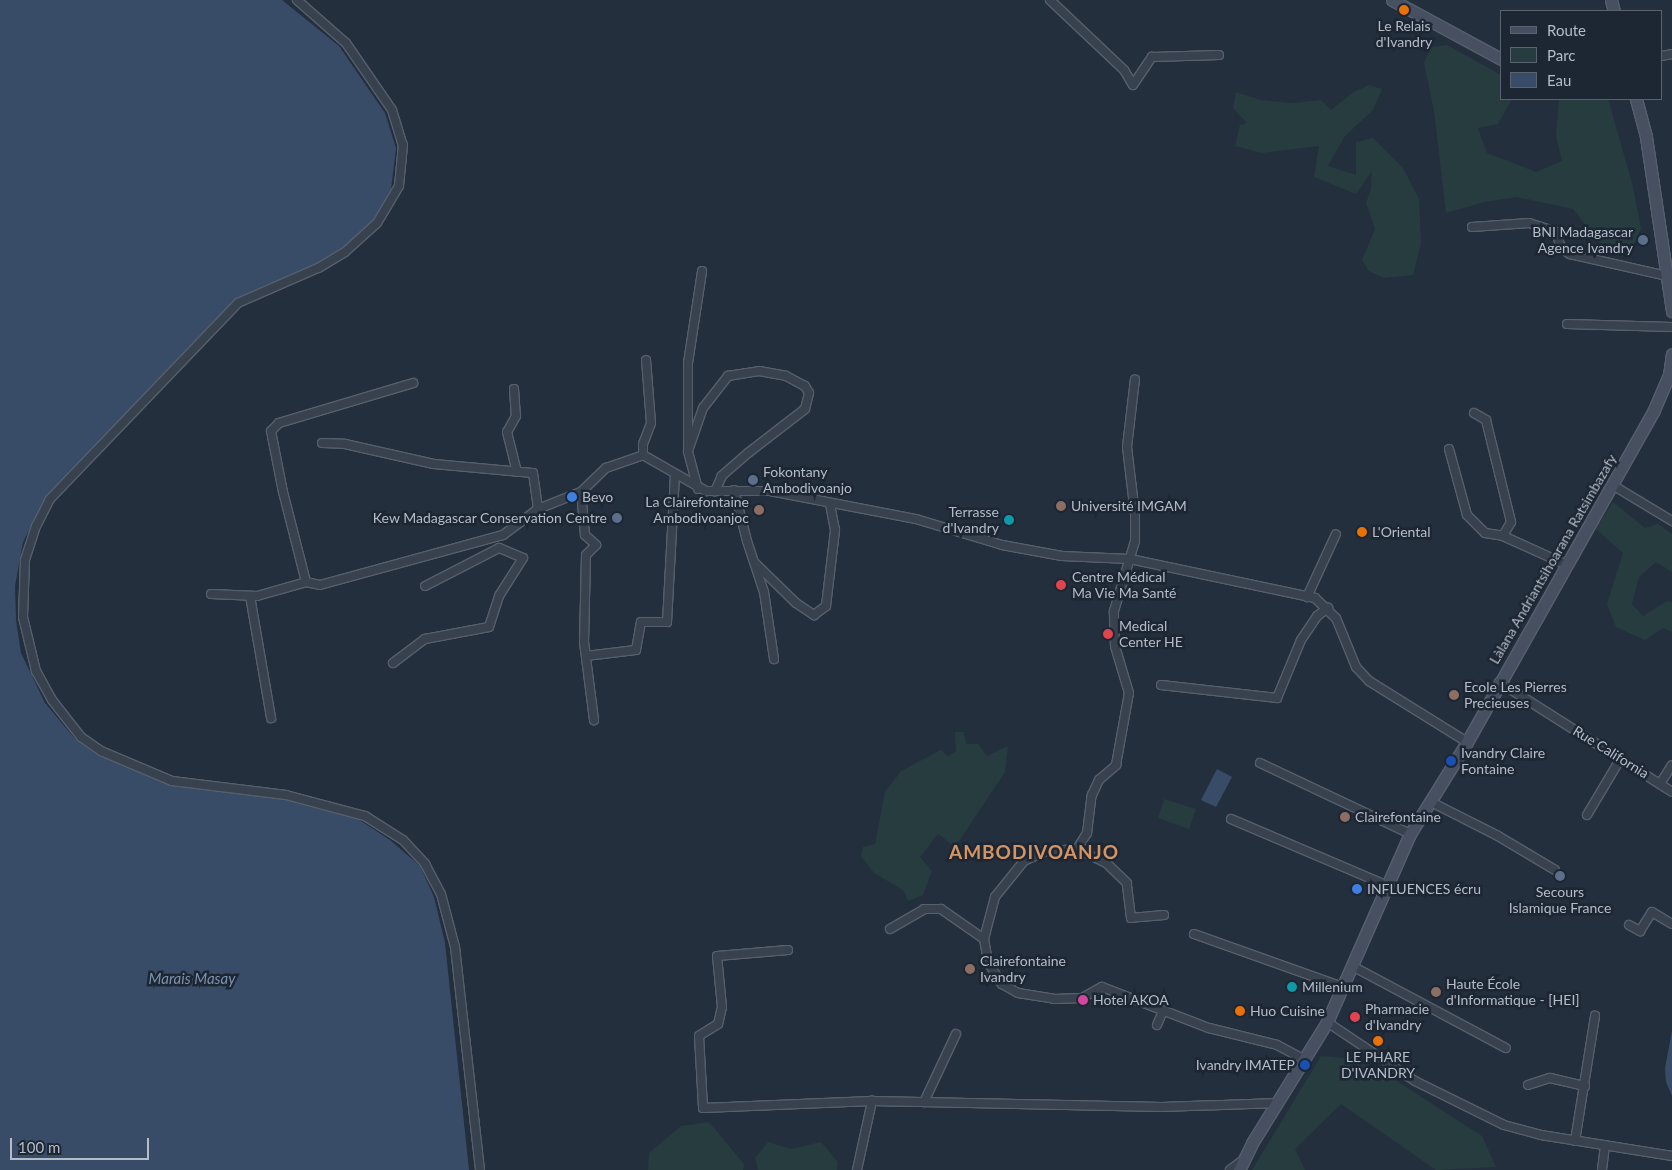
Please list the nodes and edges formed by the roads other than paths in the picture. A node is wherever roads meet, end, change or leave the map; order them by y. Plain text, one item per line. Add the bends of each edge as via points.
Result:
1 (297, 0) edge
2 (1050, 0) edge
3 (1392, 0) edge
4 (1219, 55) dead end
5 (1500, 58) edge
6 (1636, 100) edge
7 (1472, 227) dead end
8 (702, 271) dead end
9 (1667, 276) junction
10 (1672, 311) edge
11 (1567, 324) dead end
12 (1672, 327) edge
13 (1672, 354) edge
14 (646, 360) dead end
15 (1135, 379) dead end
16 (412, 383) dead end
17 (514, 389) dead end
18 (1474, 413) dead end
19 (322, 443) dead end
20 (1449, 449) dead end
21 (688, 451) junction
22 (643, 455) junction
23 (517, 472) junction
24 (675, 476) junction
25 (1614, 486) junction
26 (698, 489) junction
27 (734, 490) junction
28 (715, 491) junction
29 (581, 492) junction
30 (830, 504) junction
31 (538, 509) junction
32 (1672, 521) edge
33 (1336, 534) dead end
34 (503, 535) junction
35 (1503, 536) junction
36 (499, 548) junction
37 (1130, 559) junction
38 (756, 564) junction
39 (1567, 565) junction
40 (306, 582) junction
41 (425, 586) dead end
42 (211, 594) dead end
43 (250, 596) junction
44 (1307, 597) junction
45 (1328, 608) junction
46 (586, 656) junction
47 (774, 659) dead end
48 (393, 663) dead end
49 (1499, 682) junction
50 (1161, 685) dead end
51 (270, 718) dead end
52 (594, 720) dead end
53 (1467, 742) junction
54 (1621, 758) junction
55 (1260, 763) dead end
56 (1672, 765) edge
57 (1660, 784) junction
58 (1672, 792) edge
59 (1431, 802) junction
60 (1587, 814) dead end
61 (1230, 818) dead end
62 (1410, 834) junction
63 (1077, 849) junction
64 (1555, 870) dead end
65 (1386, 885) junction
66 (1164, 915) dead end
67 (1672, 924) edge
68 (1629, 925) dead end
69 (890, 929) dead end
70 (1194, 934) dead end
71 (984, 939) junction
72 (788, 950) dead end
73 (1354, 968) junction
74 (1343, 987) junction
75 (1163, 1011) junction
76 (1595, 1016) dead end
77 (1327, 1022) junction
78 (1157, 1025) dead end
79 (956, 1034) dead end
80 (1506, 1048) dead end
81 (1305, 1060) junction
82 (1528, 1085) dead end
83 (1585, 1086) junction
84 (872, 1101) junction
85 (924, 1102) junction
86 (1278, 1103) junction
87 (1575, 1141) junction
88 (1605, 1146) junction
89 (1672, 1156) edge
90 (1241, 1165) edge
91 (480, 1170) edge
92 (857, 1170) edge
93 (1230, 1170) edge
94 (1602, 1170) edge

1 - 91 street via 346,43 392,110 403,145 398,186 377,223 344,252 318,268 238,303 50,499 36,526 25,560 23,617 28,649 48,692 81,737 101,751 172,781 286,795 365,816 403,840 425,864 441,894 455,947
2 - 4 street via 1124,70 1133,85 1152,57
3 - 5 main road
6 - 9 main road via 1646,138
7 - 9 street via 1529,223 1556,232 1561,248 1570,254
8 - 21 street via 688,363
9 - 10 main road
11 - 12 street
13 - 25 main road, Làlana Andriantsihoarana Ratsimbazafy via 1653,412
14 - 22 street via 651,423 643,444
15 - 37 street via 1127,447 1135,514 1135,541
16 - 40 street via 279,423 271,431
17 - 23 street via 516,416 507,432
18 - 35 street via 1486,420 1511,522
19 - 23 street via 345,444 434,464
20 - 35 street via 1467,515 1485,533
21 - 26 street
21 - 28 street via 703,408 728,376 759,371 786,376 805,386 809,393 805,409 748,452 722,476
22 - 24 street
22 - 29 street via 606,468
23 - 31 street via 533,473
24 - 26 street
24 - 46 street via 667,622 641,622 636,650
25 - 32 street
25 - 39 main road, Làlana Andriantsihoarana Ratsimbazafy
26 - 28 street
27 - 28 street
27 - 30 street via 770,491
27 - 38 street via 746,541
29 - 31 street
29 - 46 street via 584,535 596,545 586,556
30 - 37 street via 916,519 1002,545 1062,556
30 - 38 street via 835,530 826,606 814,615
31 - 34 street
33 - 44 street
34 - 36 street
34 - 40 street via 320,585
35 - 39 street
36 - 41 street
36 - 48 street via 523,558 500,596 489,627 425,639
37 - 44 street
37 - 63 street via 1114,611 1115,646 1129,693 1124,731 1116,765 1099,780 1092,795 1087,833
38 - 47 street via 764,592
39 - 49 main road, Làlana Andriantsihoarana Ratsimbazafy
40 - 43 street
42 - 43 street
43 - 51 street
44 - 45 street
45 - 50 street via 1317,616 1301,640 1277,698
45 - 53 street via 1336,618 1356,666 1369,681
46 - 52 street
49 - 53 main road, Làlana Andriantsihoarana Ratsimbazafy
49 - 54 street, Rue California
53 - 59 main road, Làlana Andriantsihoarana Ratsimbazafy
54 - 57 street, Rue California
54 - 60 street
55 - 62 street
56 - 57 street
57 - 58 street, Rue California
59 - 62 main road, Làlana Andriantsihoarana Ratsimbazafy
59 - 64 street via 1506,840
61 - 65 street
62 - 65 main road, Làlana Andriantsihoarana Ratsimbazafy
63 - 66 street via 1106,863 1127,884 1131,918
63 - 71 street via 1046,851 1024,861 995,898
65 - 73 main road, Làlana Andriantsihoarana Ratsimbazafy
67 - 68 street via 1652,912 1640,931
69 - 71 street via 924,909 941,909
70 - 74 street
71 - 75 street via 988,962 994,972 1002,984 1018,993 1054,999 1082,998 1102,987
72 - 84 street via 717,956 722,1007 718,1024 699,1036 703,1108
73 - 74 main road, Làlana Andriantsihoarana Ratsimbazafy
73 - 80 street
74 - 77 main road, Làlana Andriantsihoarana Ratsimbazafy
75 - 78 street
75 - 81 street via 1209,1028 1262,1040
76 - 83 street
77 - 81 main road, Làlana Andriantsihoarana Ratsimbazafy
77 - 87 street via 1415,1081 1504,1125
79 - 85 street
81 - 86 main road, Làlana Andriantsihoarana Ratsimbazafy
82 - 83 street via 1550,1078
83 - 87 street
84 - 85 street
84 - 92 street
85 - 86 street via 1162,1107
86 - 90 main road, Làlana Andriantsihoarana Ratsimbazafy
87 - 88 street
88 - 89 street
88 - 94 street
90 - 93 street

